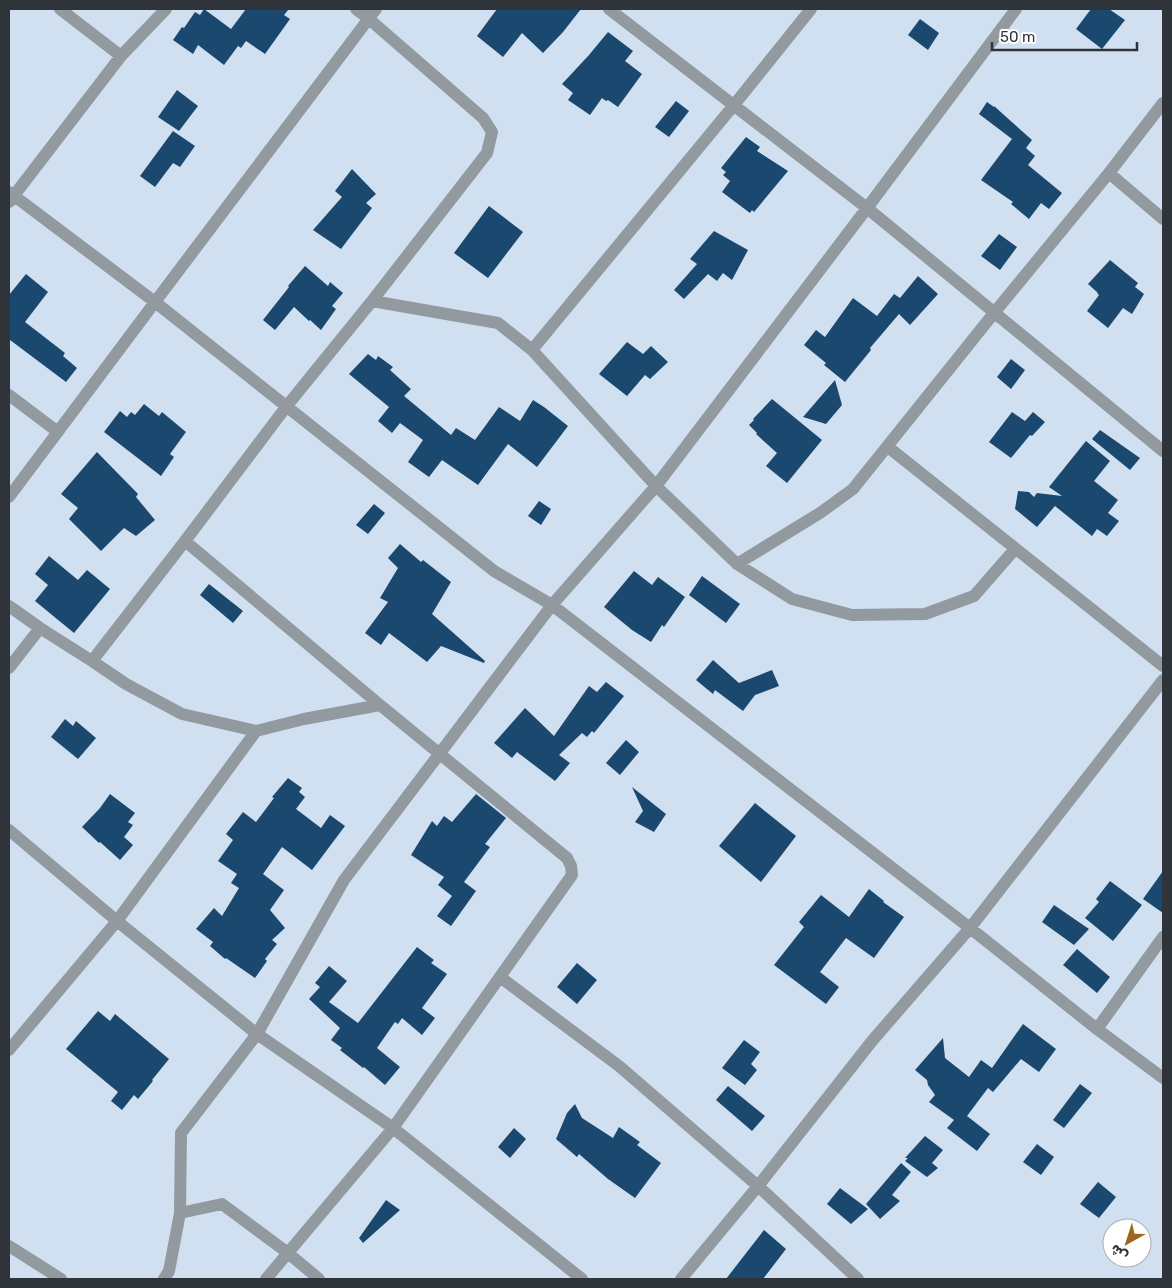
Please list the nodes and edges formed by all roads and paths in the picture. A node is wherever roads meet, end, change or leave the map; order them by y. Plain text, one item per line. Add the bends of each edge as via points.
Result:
1 (60, 9) edge
2 (166, 9) edge
3 (356, 9) edge
4 (609, 9) edge
5 (811, 9) edge
6 (1016, 9) edge
7 (372, 14) edge
8 (121, 56) junction
9 (1163, 103) edge
10 (734, 105) junction
11 (1109, 173) junction
12 (10, 197) edge
13 (867, 208) junction
14 (1163, 219) edge
15 (372, 301) junction
16 (154, 302) junction
17 (994, 313) junction
18 (532, 350) junction
19 (9, 395) edge
20 (286, 407) junction
21 (58, 432) junction
22 (888, 447) junction
23 (1163, 451) edge
24 (656, 486) junction
25 (9, 497) edge
26 (185, 541) junction
27 (1016, 549) junction
28 (737, 564) junction
29 (552, 605) junction
30 (9, 606) edge
31 (40, 628) junction
32 (92, 661) junction
33 (1163, 666) edge
34 (9, 668) edge
35 (1163, 680) edge
36 (380, 705) junction
37 (256, 731) junction
38 (440, 754) junction
39 (9, 830) edge
40 (117, 921) junction
41 (970, 928) junction
42 (1163, 937) edge
43 (500, 977) junction
44 (1097, 1029) junction
45 (257, 1034) junction
46 (9, 1050) edge
47 (1163, 1078) edge
48 (393, 1128) junction
49 (758, 1186) junction
50 (180, 1212) junction
51 (9, 1246) edge
52 (288, 1253) junction
53 (61, 1279) edge
54 (164, 1279) edge
55 (266, 1279) edge
56 (319, 1279) edge
57 (582, 1279) edge
58 (681, 1279) edge
59 (858, 1279) edge

1 - 8 street
2 - 8 street
3 - 7 street
4 - 10 street
5 - 10 street
6 - 13 street
7 - 15 street via 483,118 492,132 487,153
7 - 16 street
8 - 12 street
9 - 11 street
10 - 13 street
10 - 18 street
11 - 14 street
11 - 17 street
12 - 16 street
13 - 17 street
13 - 24 street
15 - 18 street via 498,323
15 - 20 street
16 - 20 street
16 - 21 street
17 - 22 street
17 - 23 street
18 - 24 street
19 - 21 street
20 - 26 street
20 - 29 street via 494,571
21 - 25 street
22 - 27 street
22 - 28 street via 853,489 820,514
24 - 28 street
24 - 29 street
26 - 32 street
26 - 36 street
27 - 28 street via 974,596 925,614 852,615 792,599
27 - 33 street
29 - 38 street
29 - 41 street
30 - 31 street
31 - 32 street
31 - 34 street
32 - 37 street via 126,684 182,714
35 - 41 street
36 - 37 street
36 - 38 street
37 - 40 street
38 - 43 street via 568,858 571,866 572,875
38 - 45 street via 344,880
39 - 40 street
40 - 45 street
40 - 46 street
41 - 44 street
41 - 49 street via 872,1041
42 - 44 street
43 - 48 street
43 - 49 street via 619,1066
44 - 47 street
45 - 48 street
45 - 50 street via 181,1133
48 - 52 street
48 - 57 street
49 - 58 street
49 - 59 street
50 - 52 street via 222,1204
50 - 54 street via 169,1271
51 - 53 street
52 - 55 street
52 - 56 street

